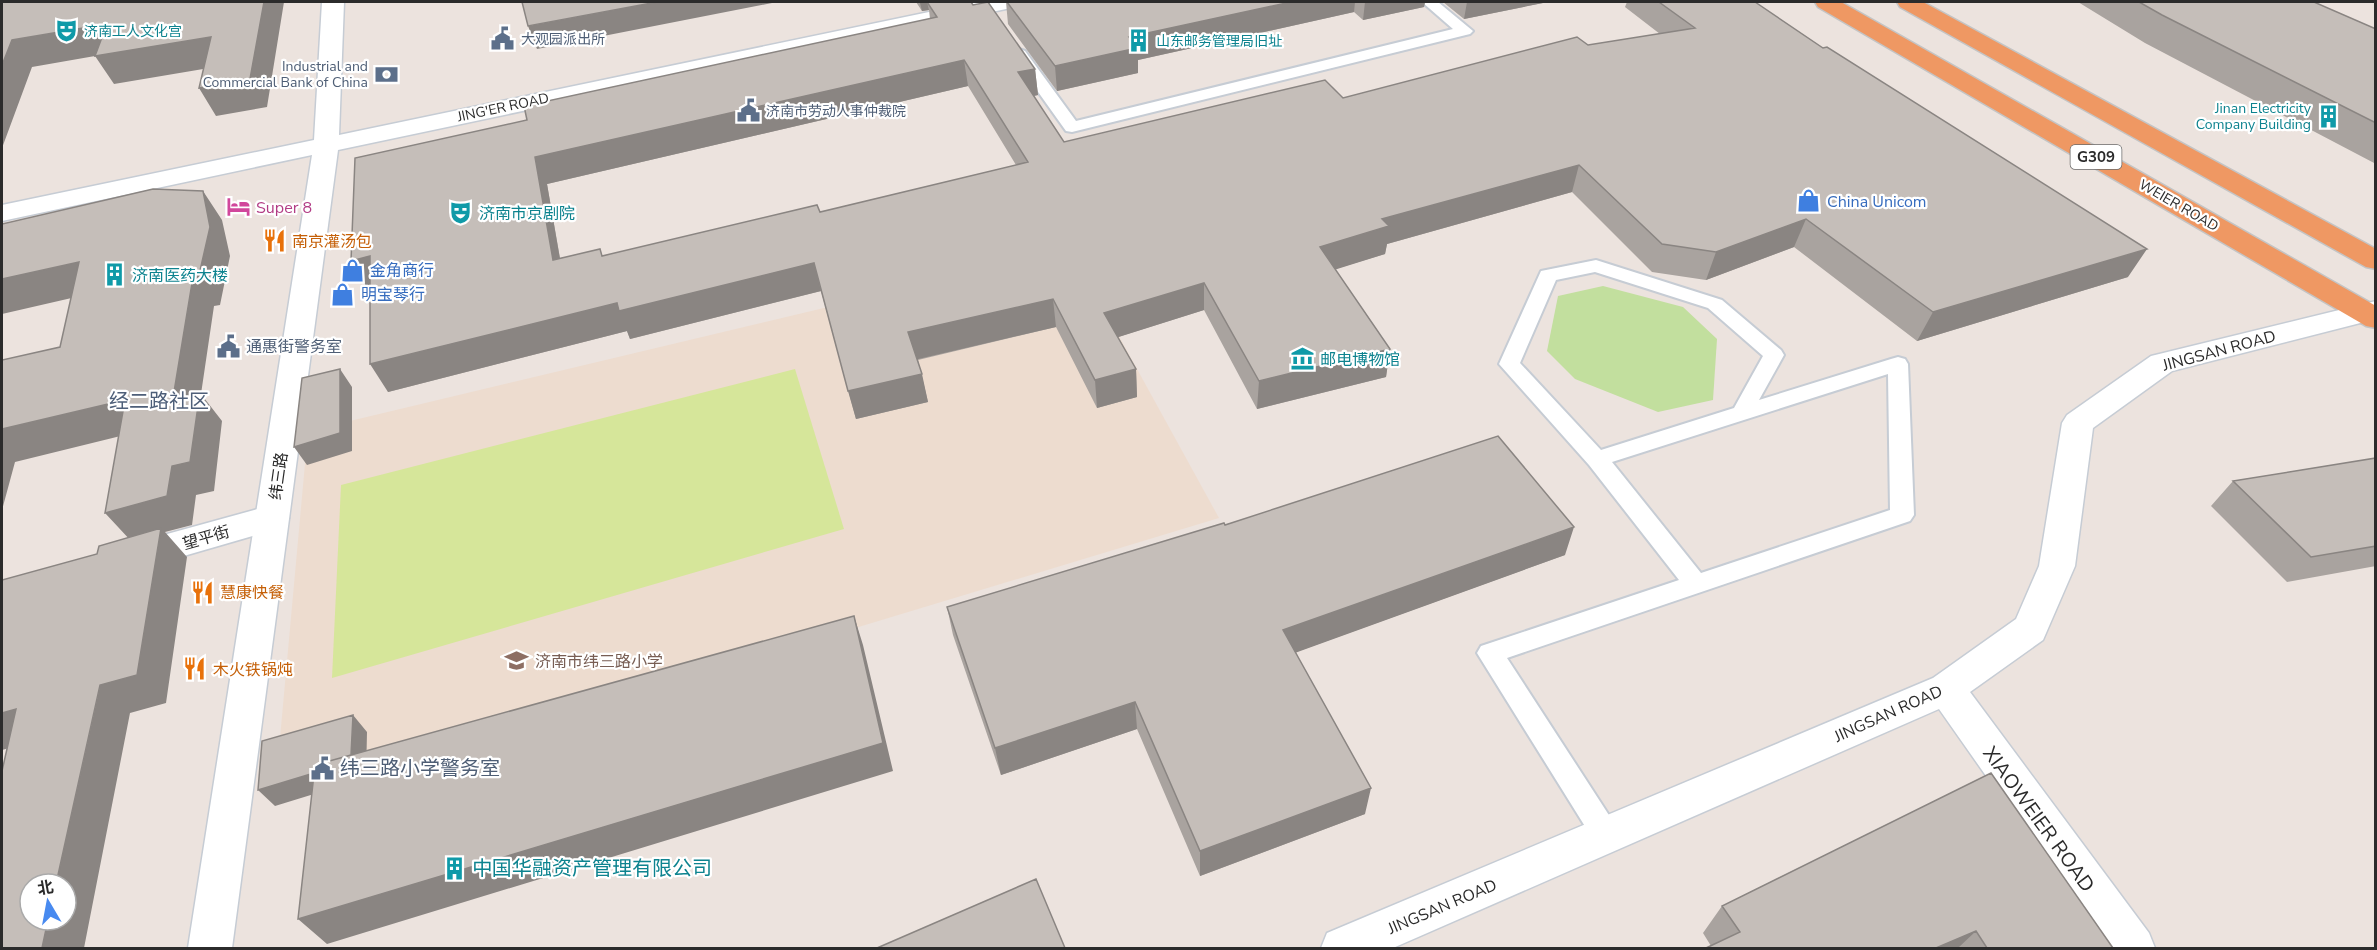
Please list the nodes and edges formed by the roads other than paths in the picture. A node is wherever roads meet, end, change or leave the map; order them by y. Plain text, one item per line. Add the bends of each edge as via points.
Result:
1 (333, 2) edge
2 (922, 2) edge
3 (1429, 2) edge
4 (1826, 2) edge
5 (1908, 2) edge
6 (996, 10) edge
7 (1009, 39) edge
8 (542, 77) dead end
9 (327, 126) junction
10 (275, 132) dead end
11 (2, 190) edge
12 (2, 213) edge
13 (2376, 261) edge
14 (2372, 314) edge
15 (1742, 414) junction
16 (1597, 459) junction
17 (272, 518) junction
18 (103, 566) edge
19 (1696, 584) junction
20 (1946, 689) junction
21 (1606, 835) junction
22 (210, 948) edge
23 (1343, 948) edge
24 (2133, 948) edge

1 - 9 street, 纬三路
2 - 8 street, JING'ER ROAD
3 - 7 lane via 1465,32 1072,127
4 - 14 highway, WEIER ROAD / G309
5 - 13 highway, G309
6 - 9 street, JING'ER ROAD
9 - 12 street, JING'ER ROAD
9 - 17 street, 纬三路
10 - 11 street
14 - 20 street, JINGSAN ROAD via 2162,363 2078,423 2057,566 2030,629
15 - 16 lane
15 - 16 lane via 1774,355 1716,304 1596,266 1548,275 1509,364
15 - 19 lane via 1898,364 1902,515
16 - 19 lane
17 - 18 street, 望平街
17 - 22 street, 纬三路
19 - 21 lane via 1490,653
20 - 21 street, JINGSAN ROAD
20 - 24 street, XIAOWEIER ROAD
21 - 23 street, JINGSAN ROAD

